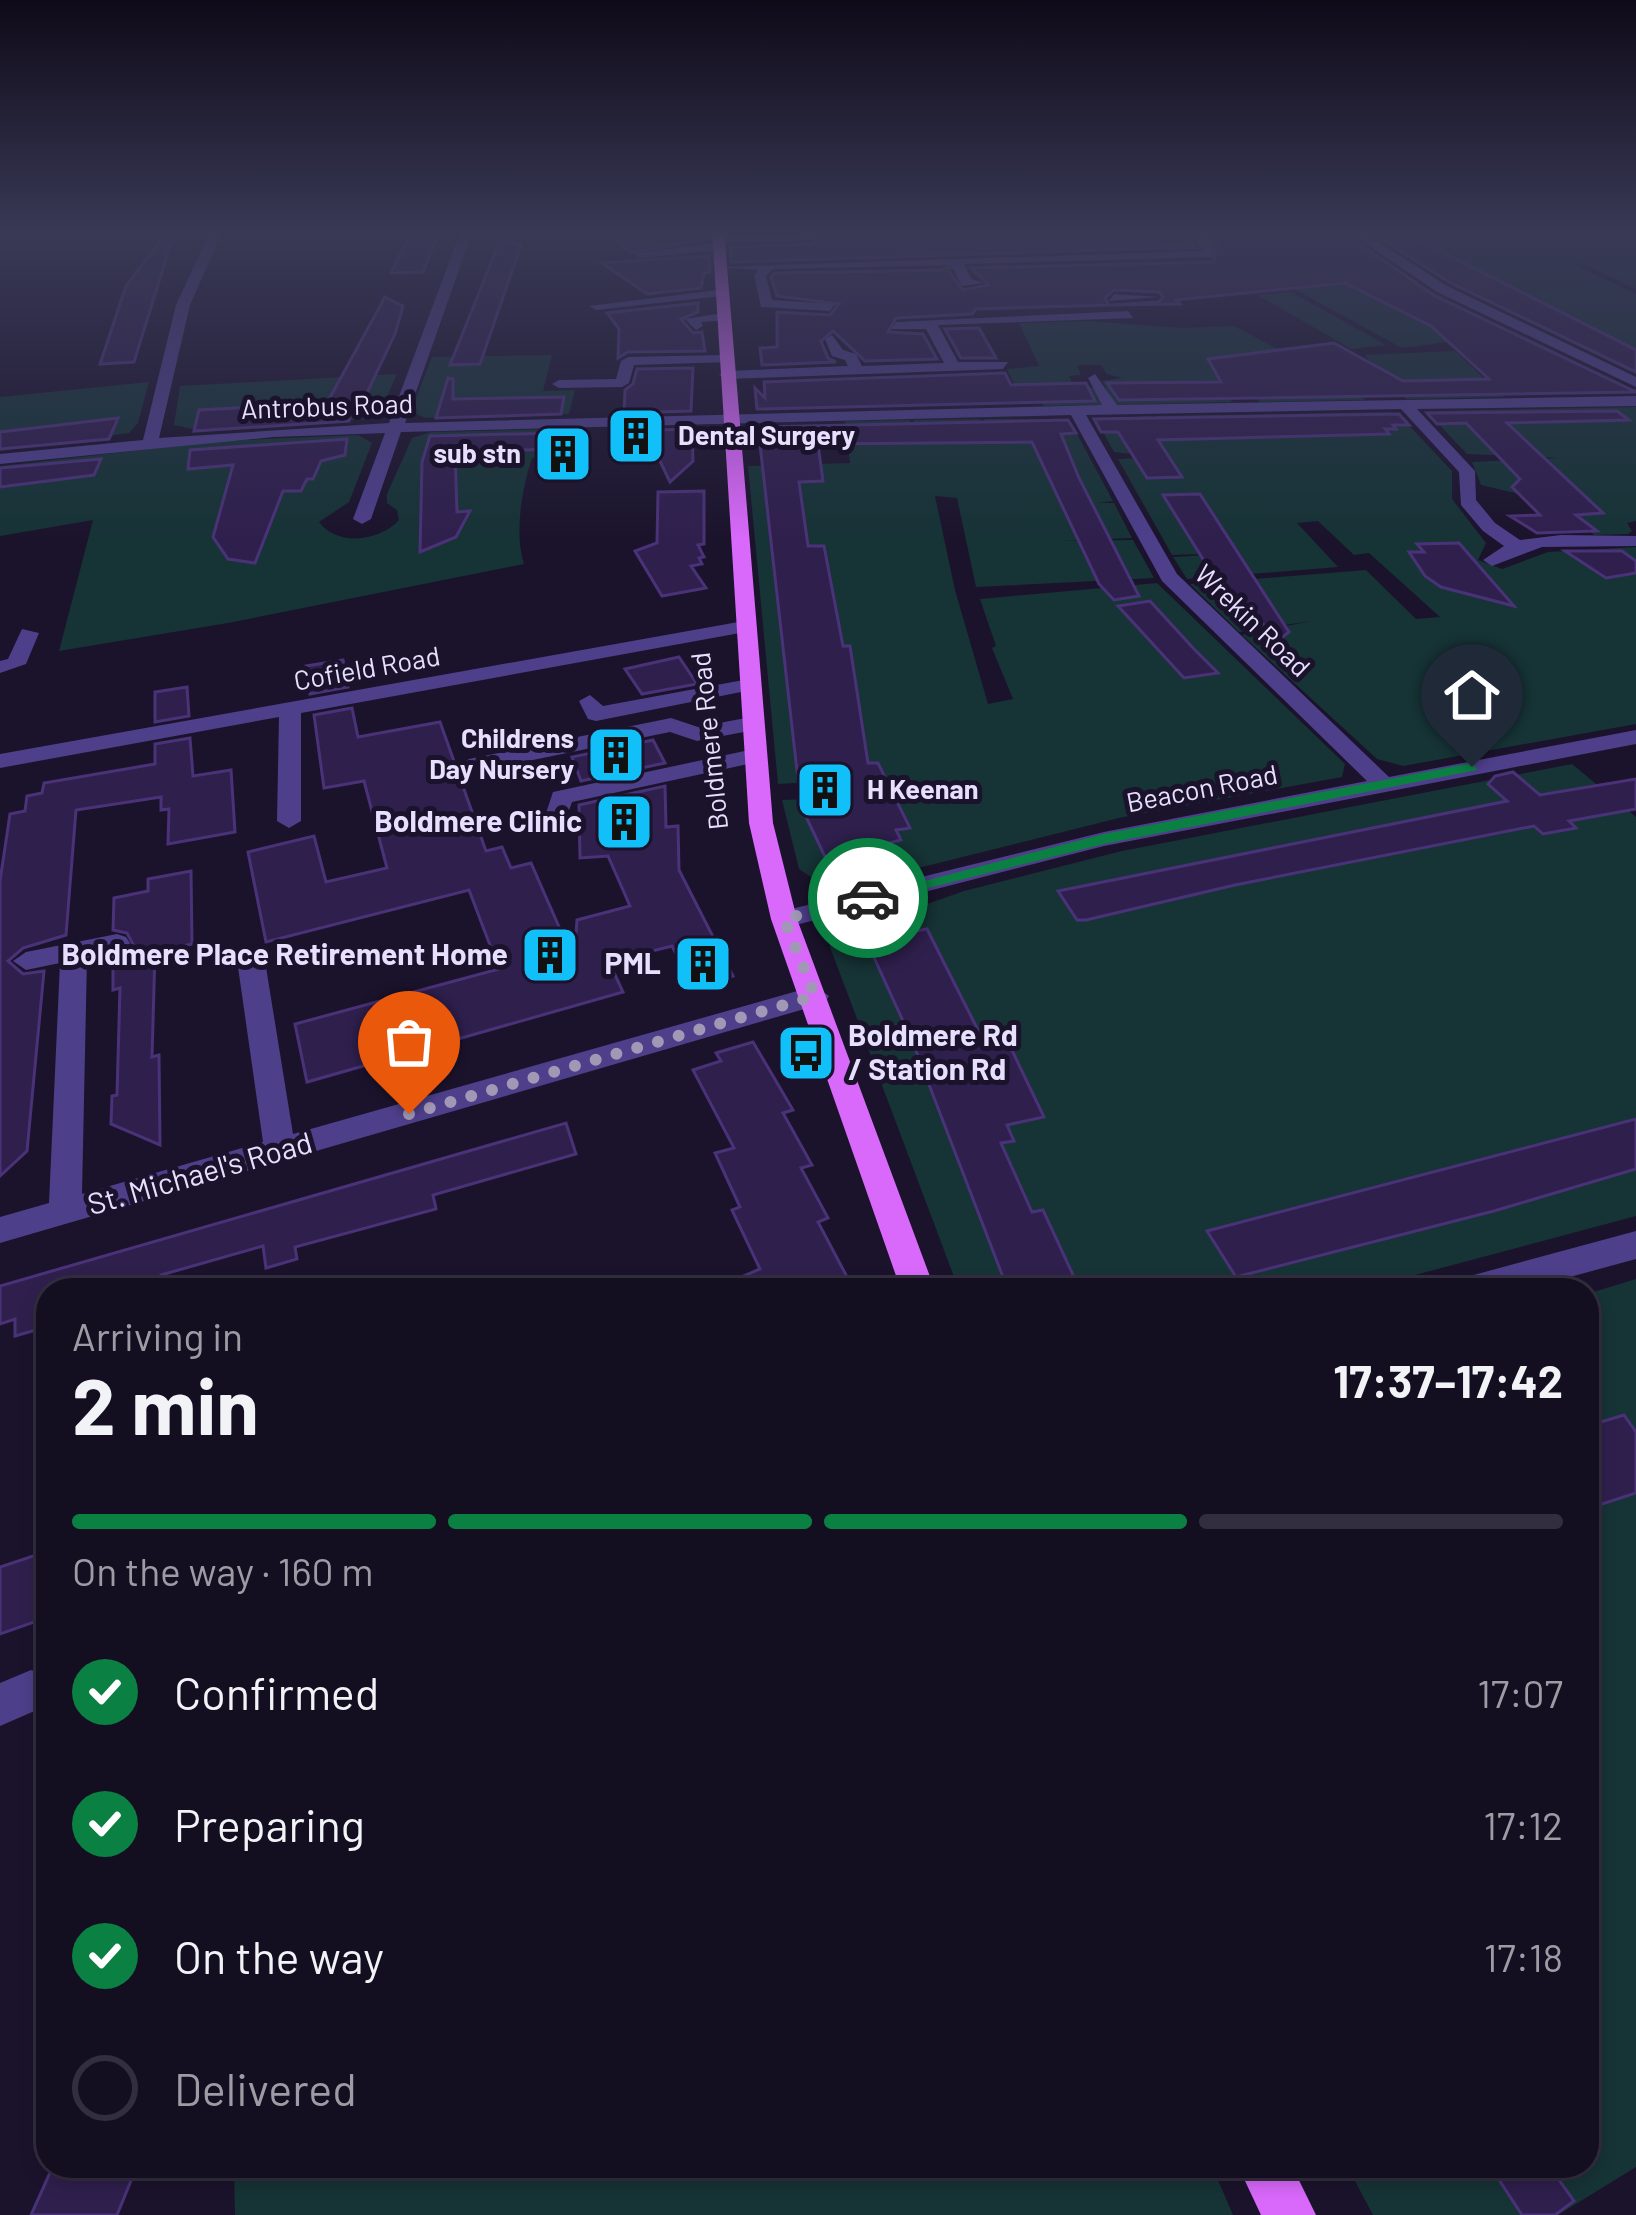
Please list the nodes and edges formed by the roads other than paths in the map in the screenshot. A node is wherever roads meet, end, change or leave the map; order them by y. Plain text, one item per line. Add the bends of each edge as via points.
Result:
1 (176, 333) edge
2 (429, 333) edge
3 (724, 333) edge
4 (937, 333) edge
5 (1535, 333) edge
6 (832, 339) dead end
7 (1003, 365) dead end
8 (953, 366) junction
9 (726, 367) junction
10 (857, 370) junction
11 (1075, 378) dead end
12 (1636, 382) edge
13 (559, 384) dead end
14 (1636, 401) edge
15 (1406, 406) junction
16 (1077, 412) junction
17 (1113, 412) junction
18 (730, 416) junction
19 (394, 428) junction
20 (151, 440) junction
21 (0, 459) edge
22 (362, 519) dead end
23 (1636, 541) edge
24 (1515, 545) junction
25 (1492, 560) dead end
26 (744, 627) junction
27 (29, 633) dead end
28 (0, 667) edge
29 (748, 685) junction
30 (590, 701) dead end
31 (290, 710) junction
32 (752, 724) junction
33 (1636, 737) edge
34 (754, 756) junction
35 (0, 761) edge
36 (469, 766) dead end
37 (1382, 783) junction
38 (556, 819) dead end
39 (289, 821) dead end
40 (784, 919) junction
41 (117, 943) dead end
42 (74, 952) junction
43 (26, 961) dead end
44 (252, 967) dead end
45 (815, 996) junction
46 (280, 1152) junction
47 (65, 1212) junction
48 (0, 1230) edge
49 (1636, 1245) edge
50 (914, 1278) edge
51 (1514, 1278) edge
52 (1270, 2178) edge
53 (1289, 2215) edge

1 - 20 street
2 - 19 street
3 - 9 main road, Boldmere Road
4 - 8 street
5 - 12 street
6 - 10 street
7 - 8 street
8 - 10 street
9 - 10 street
9 - 13 street via 628,361 622,382
9 - 18 main road, Boldmere Road
11 - 17 street via 1100,378
14 - 15 street, Antrobus Road
15 - 17 street, Antrobus Road
15 - 24 street via 1467,471 1467,501
16 - 17 street, Antrobus Road
16 - 18 street, Antrobus Road
16 - 37 street, Wrekin Road via 1174,583
18 - 19 street, Antrobus Road
18 - 26 main road, Boldmere Road
19 - 20 street, Antrobus Road
19 - 22 street
20 - 21 street, Antrobus Road
23 - 24 street
24 - 25 street
26 - 29 main road, Boldmere Road
26 - 31 street, Cofield Road
27 - 28 street via 16,664
29 - 30 street via 596,714
29 - 32 main road, Boldmere Road
31 - 35 street, Cofield Road
31 - 39 street
32 - 34 main road, Boldmere Road
32 - 36 street via 697,734 670,725
33 - 37 street, Beacon Road
34 - 38 street via 561,797
34 - 40 main road, Boldmere Road
37 - 40 street, Beacon Road via 1104,839
40 - 45 main road, Boldmere Road
41 - 42 street
42 - 43 street
42 - 47 street
44 - 46 street
45 - 46 street, St. Michael's Road
45 - 50 main road, Boldmere Road
46 - 47 street, St. Michael's Road
47 - 48 street, St. Michael's Road
49 - 51 street
52 - 53 main road

